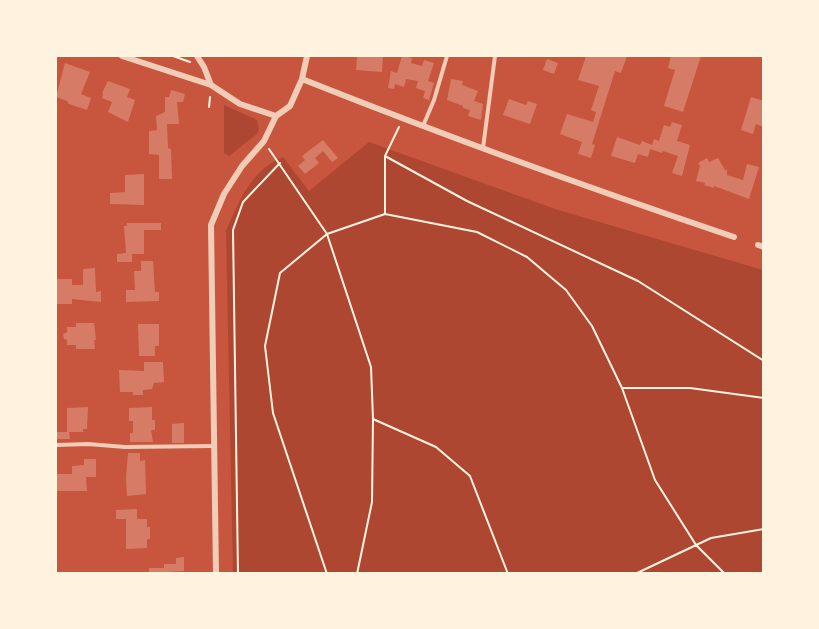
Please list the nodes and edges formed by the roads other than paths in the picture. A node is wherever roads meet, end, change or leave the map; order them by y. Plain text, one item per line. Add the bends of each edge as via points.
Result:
1 (122, 56) edge
2 (197, 56) edge
3 (307, 56) edge
4 (447, 56) edge
5 (495, 56) edge
6 (302, 79) junction
7 (211, 86) junction
8 (276, 116) junction
9 (423, 127) junction
10 (483, 148) junction
11 (734, 237) dead end
12 (56, 445) edge
13 (214, 446) junction
14 (216, 573) edge

1 - 7 street
2 - 7 street
3 - 6 street
4 - 9 lane
5 - 10 lane
6 - 8 street via 290,106
6 - 9 street
7 - 8 street via 240,104
8 - 13 street via 264,141 224,194 211,225
9 - 10 street
10 - 11 street
12 - 13 lane
13 - 14 street

